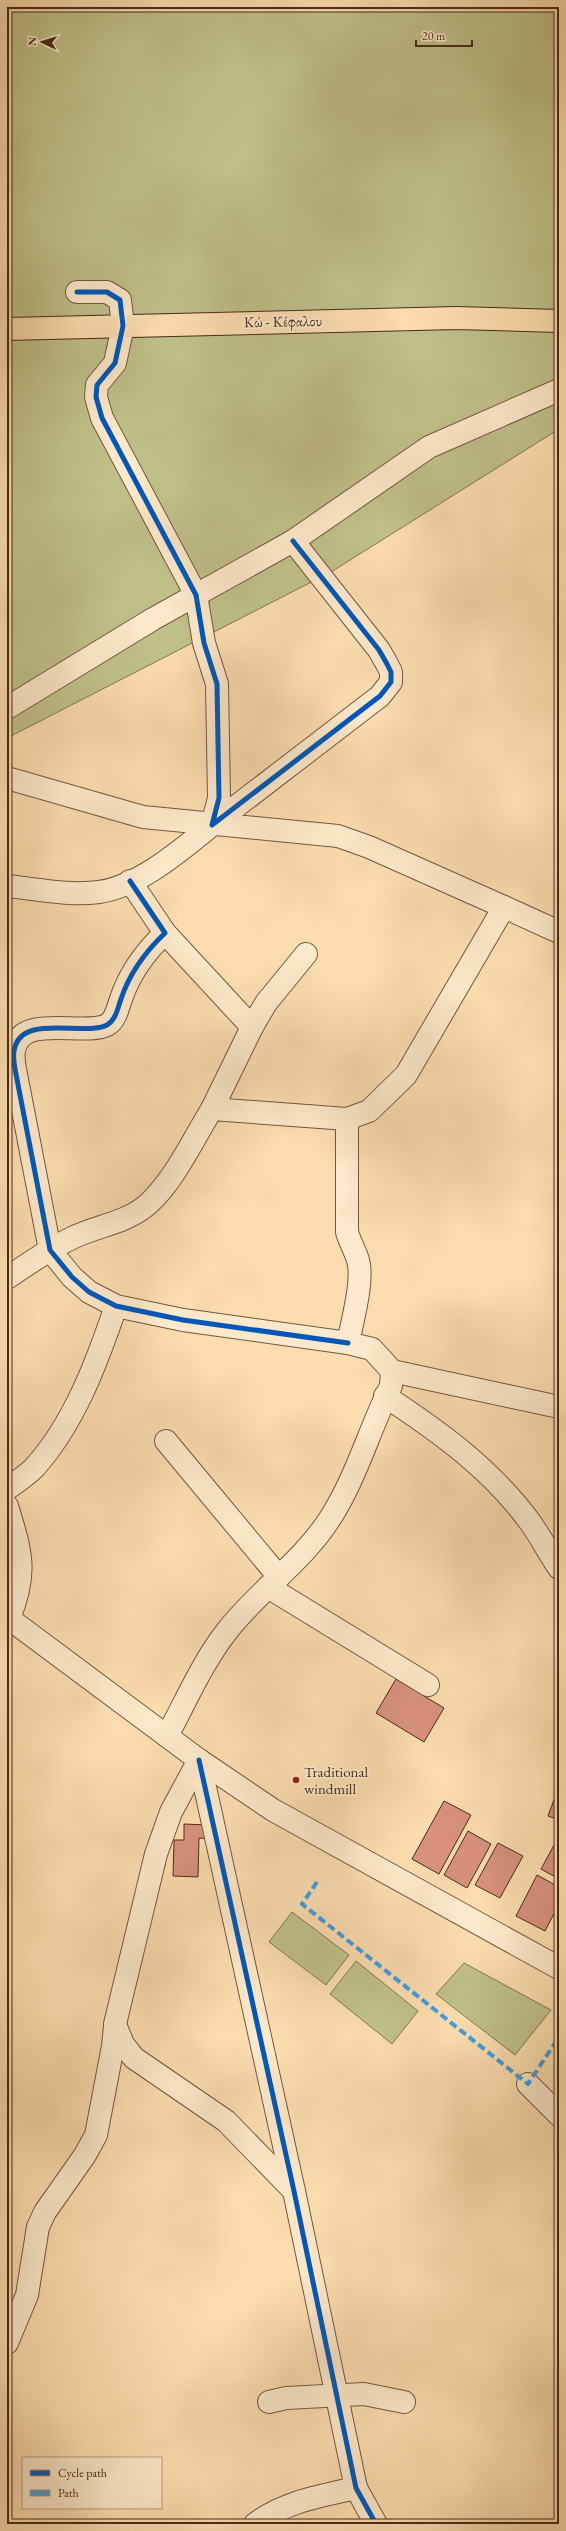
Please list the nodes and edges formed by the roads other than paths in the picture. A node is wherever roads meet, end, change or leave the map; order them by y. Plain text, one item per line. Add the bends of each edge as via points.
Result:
1 (77, 292) dead end
2 (559, 321) edge
3 (123, 326) junction
4 (7, 328) edge
5 (559, 390) edge
6 (293, 541) junction
7 (196, 595) junction
8 (7, 708) edge
9 (7, 778) edge
10 (212, 825) junction
11 (130, 881) junction
12 (7, 886) edge
13 (504, 907) junction
14 (559, 932) edge
15 (165, 933) junction
16 (306, 954) dead end
17 (252, 1027) junction
18 (212, 1109) junction
19 (347, 1119) junction
20 (50, 1250) junction
21 (7, 1278) edge
22 (116, 1306) junction
23 (348, 1343) junction
24 (392, 1371) junction
25 (386, 1396) junction
26 (559, 1407) edge
27 (166, 1441) dead end
28 (7, 1489) edge
29 (7, 1506) edge
30 (559, 1568) edge
31 (274, 1582) junction
32 (8, 1618) edge
33 (428, 1685) dead end
34 (167, 1736) junction
35 (199, 1760) junction
36 (559, 1968) edge
37 (115, 2024) junction
38 (528, 2084) dead end
39 (559, 2114) edge
40 (294, 2191) junction
41 (7, 2343) edge
42 (336, 2395) junction
43 (269, 2402) dead end
44 (404, 2402) dead end
45 (356, 2488) junction
46 (255, 2524) edge
47 (376, 2524) edge

1 - 3 street via 107,292 120,300
2 - 3 main road, Κώ - Κέφαλου via 456,318
3 - 4 main road, Κώ - Κέφαλου
3 - 7 street via 115,363 96,385 96,397 102,418
5 - 6 street via 429,447
6 - 7 street
6 - 10 street via 379,650 391,672 390,682 380,696
7 - 8 street
7 - 10 street via 204,643 217,684 219,798
9 - 10 street via 143,817
10 - 11 street via 173,858
10 - 13 street via 265,827 338,836 369,847
11 - 12 street via 100,892 60,892
11 - 15 street
13 - 14 street
13 - 19 street via 406,1075 369,1111
15 - 17 street
15 - 20 street via 145,952 133,971 117,1014 108,1024 96,1028 46,1028 29,1031 18,1038 14,1051 15,1069
16 - 17 street via 266,1003
17 - 18 street
18 - 19 street
18 - 20 street via 161,1191 146,1206 126,1219 92,1230
19 - 23 street via 347,1232 358,1260 359,1274
20 - 21 street
20 - 22 street via 72,1277 89,1292
22 - 23 street via 183,1320
22 - 28 street via 89,1377 60,1433 33,1469
23 - 24 street via 372,1349
24 - 25 street
24 - 26 street
25 - 30 street via 469,1456 505,1492 530,1522
25 - 31 street via 347,1488 330,1519 312,1544
27 - 31 street
29 - 32 street via 21,1561 22,1578 18,1597
31 - 33 street
31 - 34 street via 227,1631 211,1654
32 - 34 street
34 - 35 street
35 - 36 street via 273,1810
35 - 37 street via 172,1812 156,1854
35 - 40 street
37 - 40 street via 123,2044 134,2058 226,2121
37 - 41 street via 96,2135 45,2212 38,2227 27,2295
38 - 39 street
40 - 42 street
42 - 43 street via 286,2398
42 - 44 street via 364,2394
42 - 45 street
45 - 46 street via 298,2502
45 - 47 street

